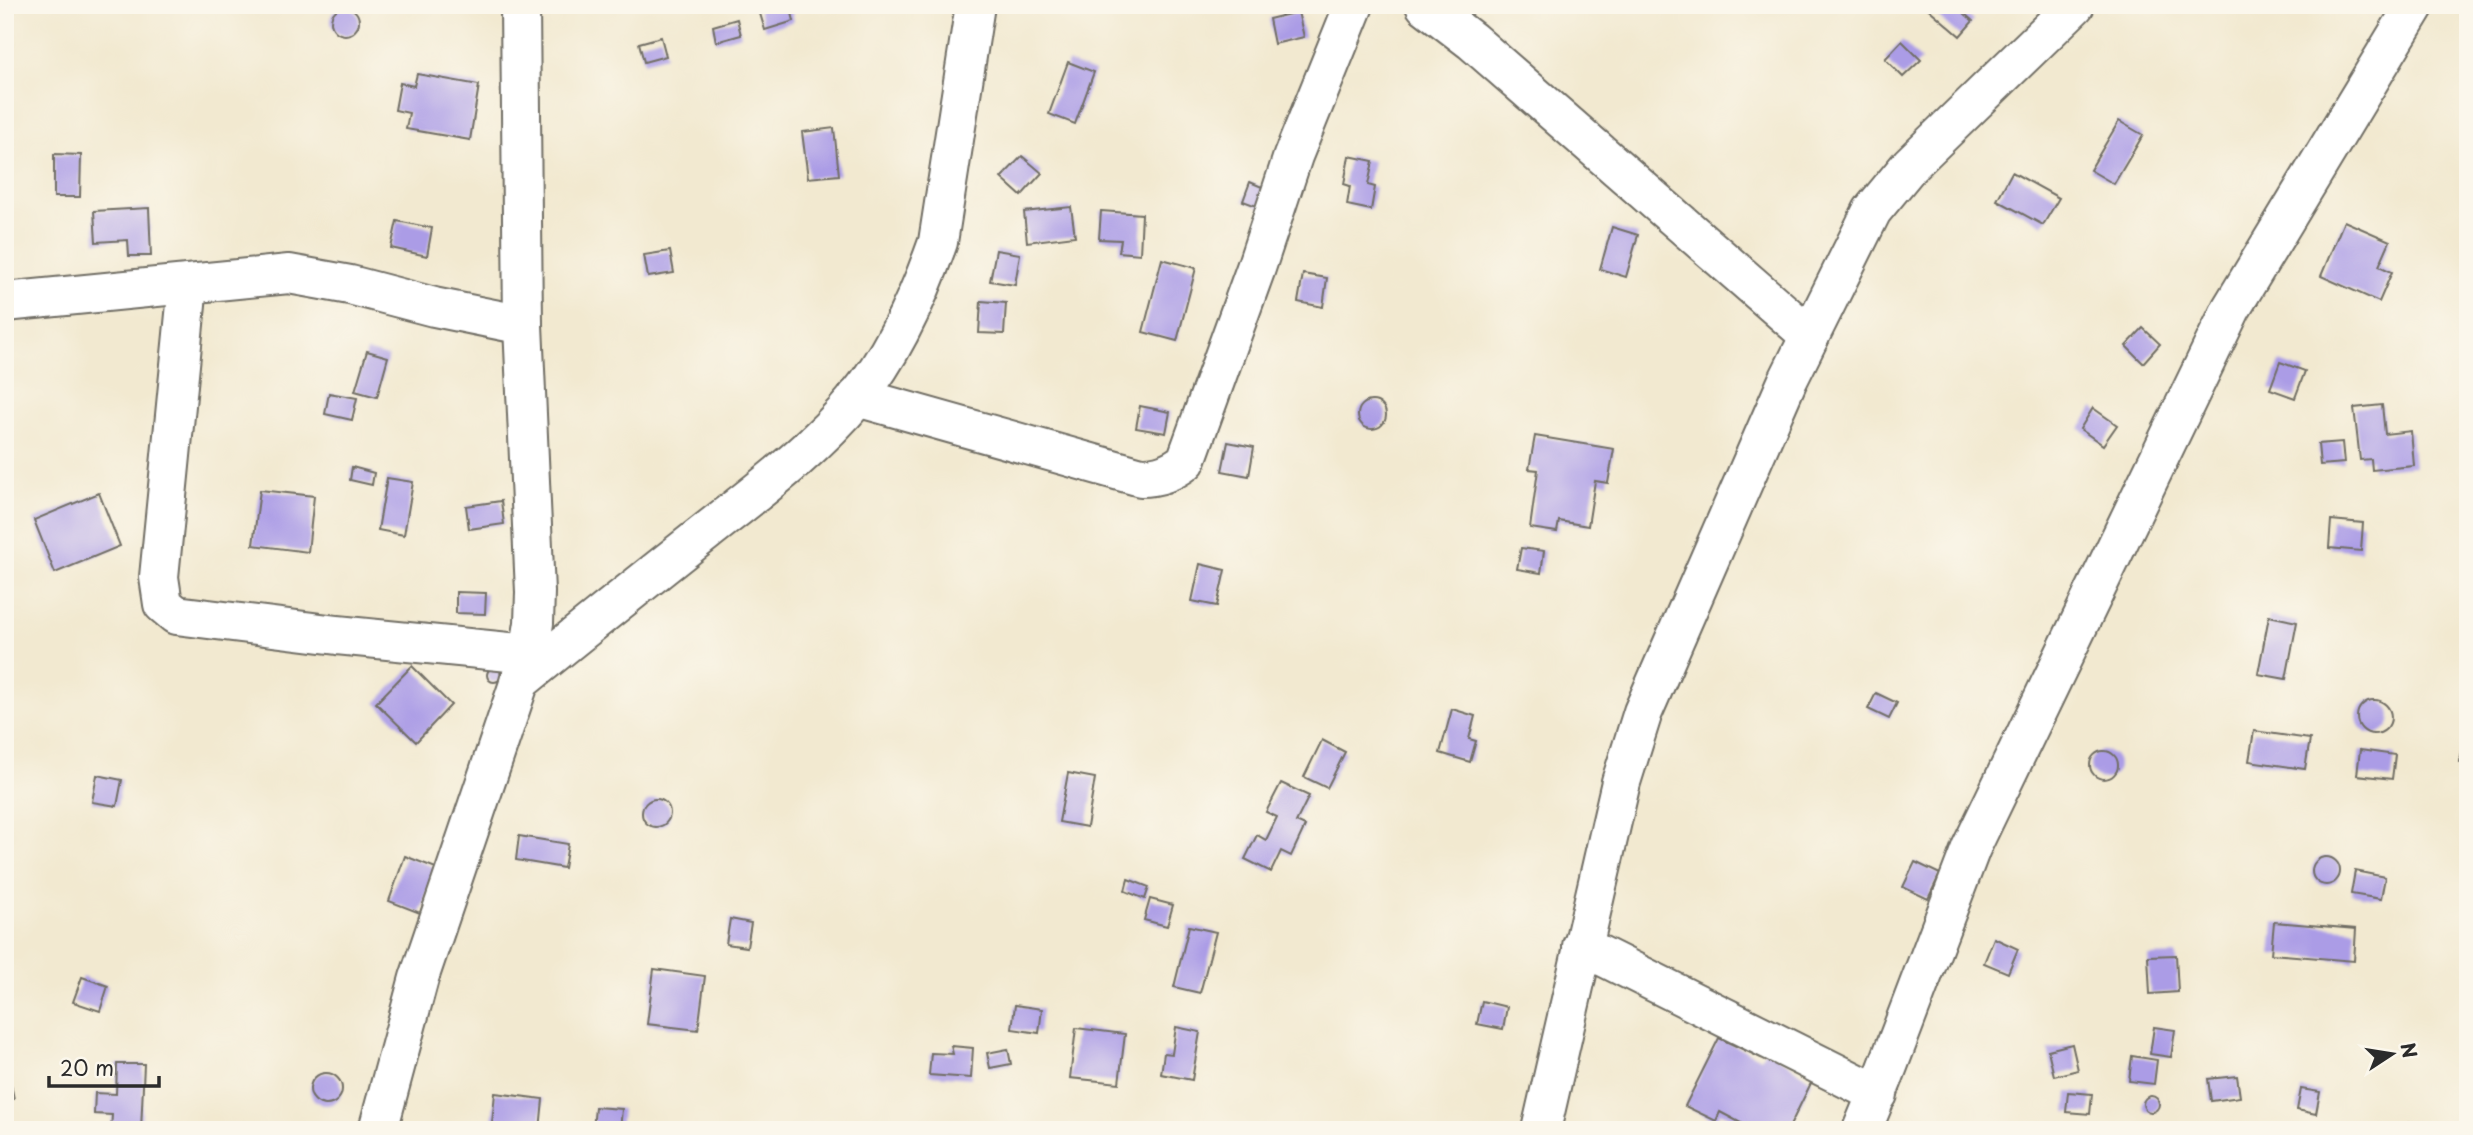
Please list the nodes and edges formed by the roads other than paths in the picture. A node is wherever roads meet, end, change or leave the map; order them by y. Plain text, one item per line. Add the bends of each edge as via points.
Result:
1 (520, 5) edge
2 (975, 5) edge
3 (1354, 5) edge
4 (1425, 5) edge
5 (2075, 5) edge
6 (2415, 5) edge
7 (188, 284) junction
8 (5, 302) edge
9 (523, 325) junction
10 (1810, 336) junction
11 (857, 397) junction
12 (524, 668) junction
13 (1582, 946) junction
14 (1878, 1094) junction
15 (378, 1130) edge
16 (1541, 1130) edge
17 (1862, 1130) edge

1 - 9 street
2 - 11 street via 937,242 894,343
3 - 11 street via 1293,156 1186,461 1176,469 1141,477
4 - 10 street
5 - 10 street via 1910,164 1872,211
6 - 14 street via 2231,309 1971,848
7 - 8 street
7 - 9 street via 289,274
7 - 12 street via 159,577 163,604 176,615 337,635
9 - 12 street via 535,592
10 - 13 street via 1643,712 1621,782
11 - 12 street via 757,492
12 - 15 street via 419,978
13 - 14 street
13 - 16 street
14 - 17 street

